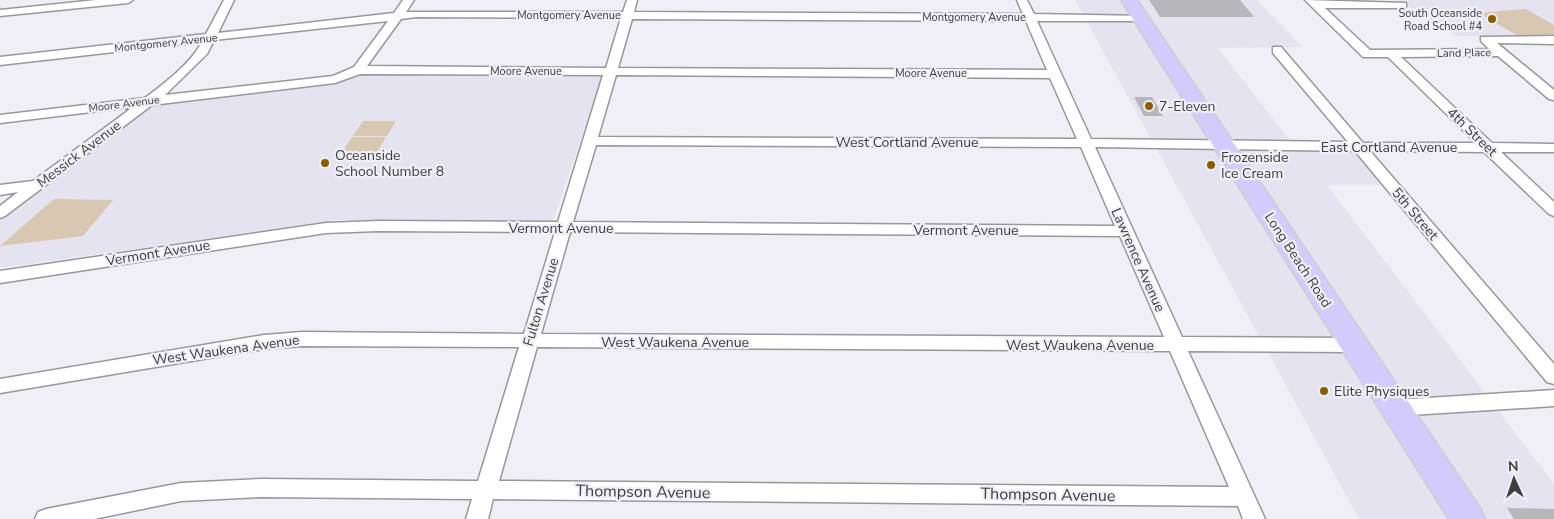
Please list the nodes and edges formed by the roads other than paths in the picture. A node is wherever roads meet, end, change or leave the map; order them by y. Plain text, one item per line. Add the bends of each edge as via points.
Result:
1 (128, 0) edge
2 (229, 0) edge
3 (409, 0) edge
4 (1022, 0) edge
5 (1313, 3) edge
6 (1402, 5) dead end
7 (629, 8) edge
8 (1135, 9) edge
9 (0, 13) edge
10 (396, 18) junction
11 (1030, 18) junction
12 (210, 38) junction
13 (1554, 40) edge
14 (1277, 50) dead end
15 (1501, 52) junction
16 (1391, 54) junction
17 (0, 61) edge
18 (358, 70) junction
19 (610, 72) junction
20 (1055, 74) junction
21 (1554, 96) edge
22 (149, 101) junction
23 (0, 119) edge
24 (589, 141) junction
25 (1086, 143) junction
26 (1224, 146) junction
27 (1358, 147) junction
28 (1488, 147) junction
29 (1554, 148) edge
30 (38, 185) junction
31 (0, 190) edge
32 (1554, 210) edge
33 (0, 213) edge
34 (563, 228) junction
35 (1125, 231) junction
36 (0, 277) edge
37 (530, 340) junction
38 (1353, 345) junction
39 (1176, 346) junction
40 (1554, 377) edge
41 (0, 386) edge
42 (1554, 398) edge
43 (1395, 408) junction
44 (486, 490) junction
45 (1244, 497) junction
46 (46, 519) edge
47 (477, 519) edge
48 (1254, 519) edge
49 (1468, 519) edge

1 - 9 street
2 - 12 street, Messick Avenue
3 - 10 street
4 - 11 street, Lawrence Avenue
5 - 6 street
5 - 16 street, Land Place via 1367,54
7 - 10 street, Montgomery Avenue via 416,14
7 - 11 street, Montgomery Avenue
7 - 19 street, Fulton Avenue
8 - 11 street, Montgomery Avenue
8 - 26 main road, Long Beach Road
10 - 12 street, Montgomery Avenue
10 - 18 street
11 - 20 street, Lawrence Avenue
12 - 17 street, Montgomery Avenue
12 - 22 street, Messick Avenue via 188,68
13 - 15 street, Land Place via 1485,39
14 - 27 street, 5th Street
15 - 16 street, Land Place
15 - 21 street
16 - 28 street, 4th Street
18 - 19 street, Moore Avenue
18 - 22 street, Moore Avenue via 335,79
19 - 20 street, Moore Avenue
19 - 24 street, Fulton Avenue
20 - 25 street, Lawrence Avenue
22 - 23 street, Moore Avenue
22 - 30 street, Messick Avenue
24 - 25 street, West Cortland Avenue
24 - 34 street, Fulton Avenue
25 - 26 street, West Cortland Avenue
25 - 35 street, Lawrence Avenue
26 - 27 street, East Cortland Avenue
26 - 38 main road, Long Beach Road
27 - 28 street, East Cortland Avenue
27 - 40 street, 5th Street
28 - 29 street, East Cortland Avenue
28 - 32 street, 4th Street
30 - 31 street
30 - 33 street, Messick Avenue
34 - 35 street, Vermont Avenue
34 - 36 street, Vermont Avenue via 326,228
34 - 37 street, Fulton Avenue
35 - 39 street, Lawrence Avenue
37 - 39 street, West Waukena Avenue
37 - 41 street, West Waukena Avenue via 302,339 264,342
37 - 44 street, Fulton Avenue
38 - 39 street, West Waukena Avenue
38 - 43 main road, Long Beach Road
39 - 45 street, Lawrence Avenue
42 - 43 street
43 - 49 main road, Long Beach Road
44 - 45 street, Thompson Avenue
44 - 46 street, Thompson Avenue via 207,489 118,503
44 - 47 street, Fulton Avenue
45 - 48 street, Lawrence Avenue

